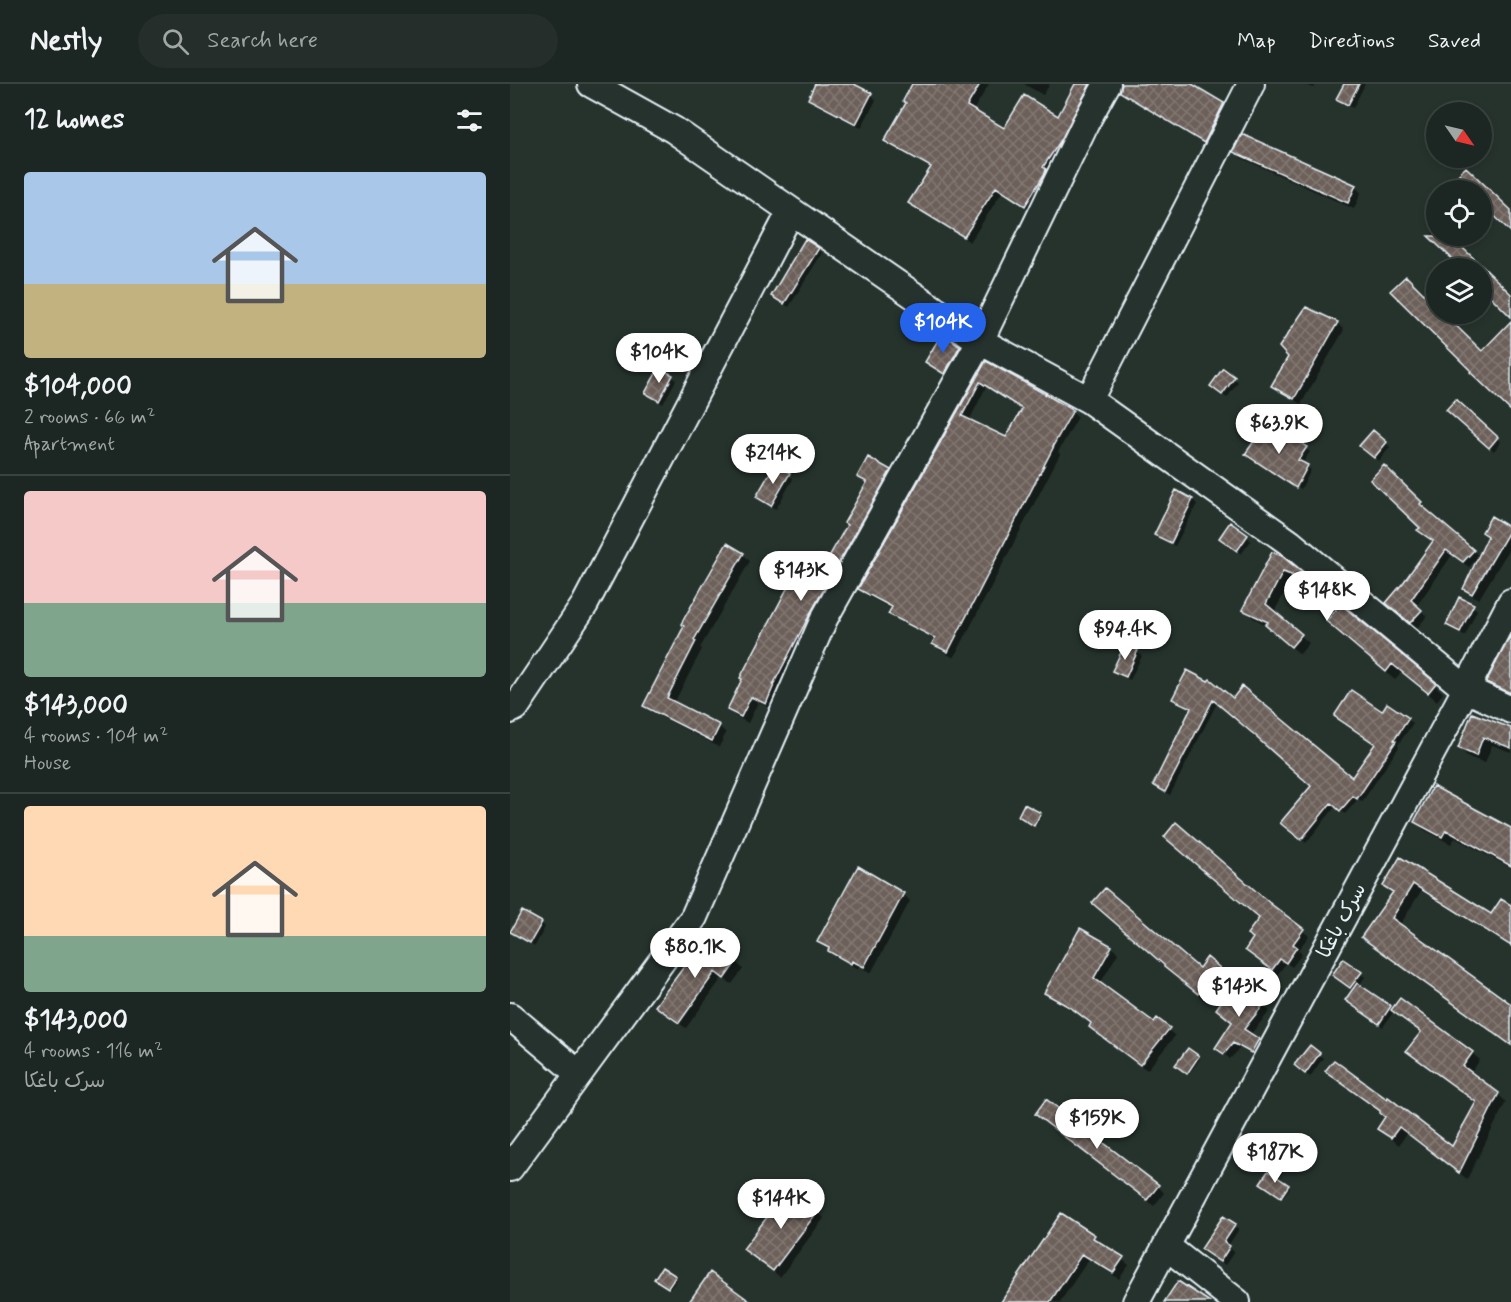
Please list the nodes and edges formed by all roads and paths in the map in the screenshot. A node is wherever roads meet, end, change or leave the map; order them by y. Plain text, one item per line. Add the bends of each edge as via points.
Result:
1 (591, 84) edge
2 (1107, 84) edge
3 (1251, 84) edge
4 (791, 211) junction
5 (980, 341) junction
6 (1089, 400) junction
7 (1511, 602) edge
8 (1466, 689) junction
9 (510, 710) edge
10 (1511, 710) edge
11 (510, 1016) edge
12 (579, 1074) junction
13 (510, 1168) edge
14 (1166, 1246) junction
15 (1137, 1302) edge
16 (1238, 1302) edge

1 - 4 street via 674,130
2 - 5 street
3 - 6 street
4 - 5 street
4 - 9 street via 585,604 516,707
5 - 6 street
5 - 12 street via 824,620 694,917
6 - 8 street via 1290,543
7 - 8 street, سرک باغکا
8 - 10 street
8 - 14 street, سرک باغکا
11 - 12 street
12 - 13 street
14 - 15 street, سرک باغکا
14 - 16 street

